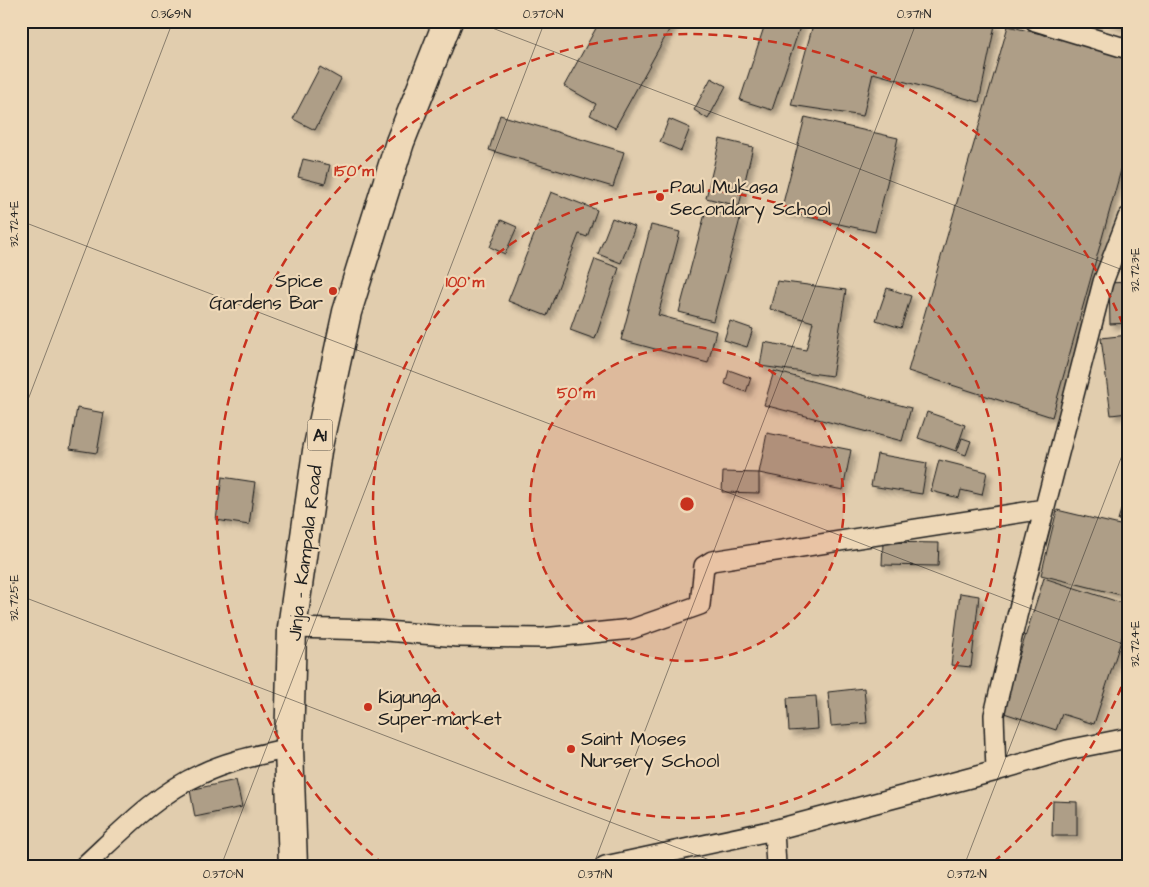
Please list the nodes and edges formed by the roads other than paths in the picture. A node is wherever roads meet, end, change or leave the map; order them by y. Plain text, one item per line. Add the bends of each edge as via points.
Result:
1 (448, 21) edge
2 (1035, 21) edge
3 (1128, 49) edge
4 (1128, 217) edge
5 (1044, 509) junction
6 (292, 628) junction
7 (1128, 738) edge
8 (288, 748) junction
9 (996, 771) junction
10 (774, 830) junction
11 (84, 866) edge
12 (293, 866) edge
13 (605, 866) edge
14 (776, 866) edge

1 - 6 highway, Jinja - Kampala Road / A1 via 400,142 346,312 317,451
2 - 3 street
4 - 5 street via 1104,282
5 - 6 street via 712,561 704,566 700,605 632,629 534,638
5 - 9 street via 994,715
6 - 8 highway, Jinja - Kampala Road / A1
7 - 9 street via 1067,750
8 - 11 street via 200,774 161,796
8 - 12 highway, Jinja - Kampala Road / A1
9 - 10 street
10 - 13 street
10 - 14 street

